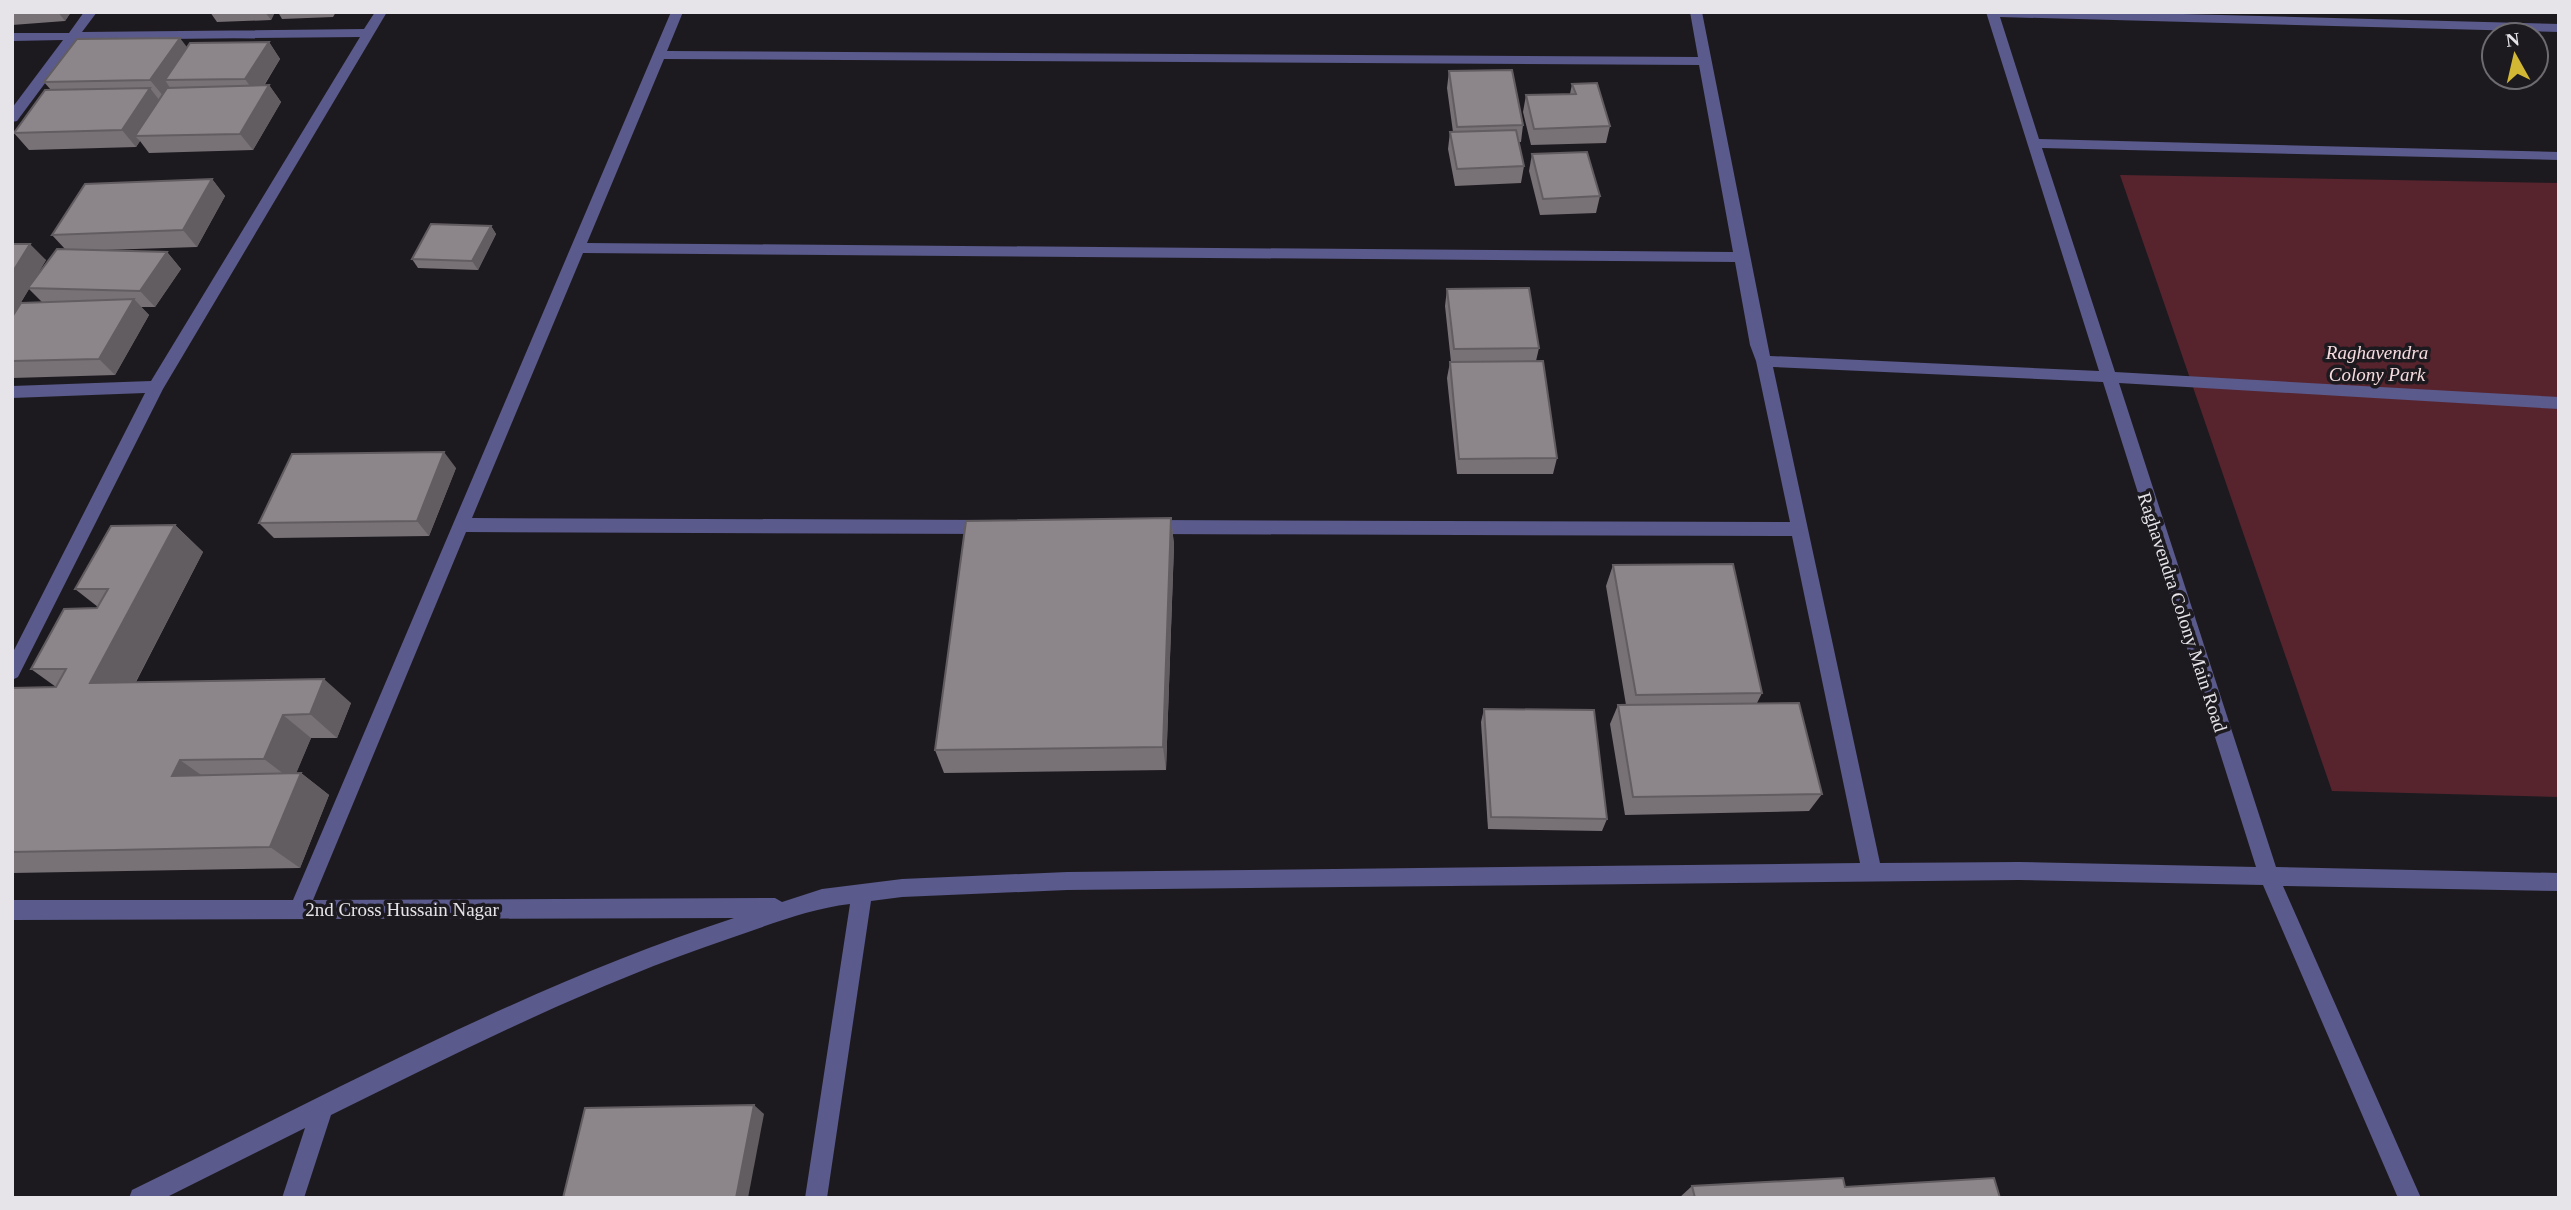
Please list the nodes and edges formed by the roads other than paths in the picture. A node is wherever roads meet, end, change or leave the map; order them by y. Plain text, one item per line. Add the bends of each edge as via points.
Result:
1 (92, 12) edge
2 (381, 12) edge
3 (677, 12) edge
4 (1696, 12) edge
5 (1992, 12) edge
6 (2309, 17) edge
7 (2480, 25) edge
8 (370, 33) junction
9 (12, 37) edge
10 (73, 37) junction
11 (659, 55) junction
12 (1706, 61) junction
13 (12, 118) edge
14 (2033, 143) junction
15 (2559, 156) edge
16 (577, 248) junction
17 (1742, 257) junction
18 (1764, 361) junction
19 (2107, 377) junction
20 (156, 387) junction
21 (12, 392) edge
22 (2559, 403) edge
23 (460, 525) junction
24 (1004, 527) edge
25 (1129, 527) edge
26 (1798, 529) junction
27 (12, 671) edge
28 (1872, 873) junction
29 (2269, 877) junction
30 (2559, 882) edge
31 (862, 893) junction
32 (792, 908) junction
33 (299, 909) junction
34 (12, 910) edge
35 (323, 1108) junction
36 (139, 1198) edge
37 (293, 1198) edge
38 (816, 1198) edge
39 (2410, 1198) edge

1 - 10 street
2 - 8 street
3 - 11 street
4 - 12 street
5 - 6 street
5 - 14 street, Raghavendra Colony Main Road
6 - 7 street
8 - 10 street
8 - 20 street
9 - 10 street
10 - 13 street
11 - 12 street
11 - 16 street
12 - 17 street
14 - 15 street
14 - 19 street, Raghavendra Colony Main Road
16 - 17 street
16 - 23 street
17 - 18 street
18 - 19 street
18 - 26 street
19 - 22 street
19 - 29 street, Raghavendra Colony Main Road
20 - 21 street
20 - 27 street
23 - 24 street
23 - 33 street
25 - 26 street
26 - 28 street
28 - 29 street
28 - 31 street via 1067,881
29 - 30 street
29 - 39 street, Raghavendra Colony Main Road
31 - 32 street
31 - 38 street
32 - 33 street, 2nd Cross Hussain Nagar
32 - 35 street via 659,952 474,1034
33 - 34 street, 2nd Cross Hussain Nagar
35 - 36 street
35 - 37 street

